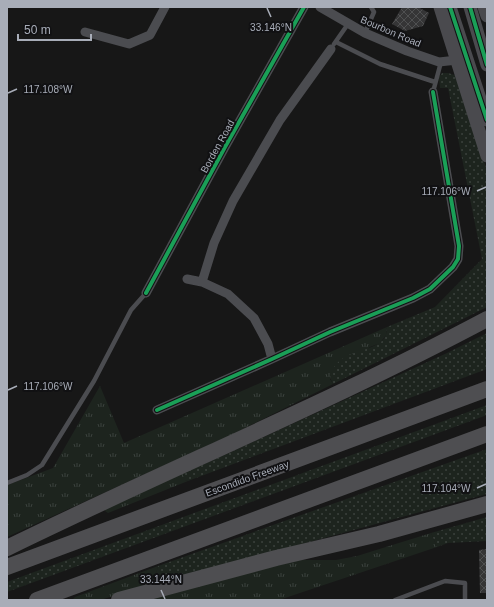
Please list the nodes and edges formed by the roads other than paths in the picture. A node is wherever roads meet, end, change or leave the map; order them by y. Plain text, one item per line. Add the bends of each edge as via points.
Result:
1 (165, 7) edge
2 (304, 7) edge
3 (320, 7) edge
4 (371, 7) edge
5 (440, 7) edge
6 (450, 7) edge
7 (458, 7) edge
8 (470, 7) edge
9 (484, 7) edge
10 (487, 16) edge
11 (348, 24) junction
12 (84, 32) dead end
13 (365, 33) junction
14 (484, 39) edge
15 (333, 46) junction
16 (462, 59) junction
17 (441, 62) junction
18 (487, 65) edge
19 (435, 82) junction
20 (433, 92) joint
21 (487, 92) edge
22 (487, 120) edge
23 (487, 156) edge
24 (187, 279) dead end
25 (202, 282) junction
26 (146, 293) joint
27 (487, 318) edge
28 (272, 359) junction
29 (487, 389) edge
30 (157, 410) dead end
31 (487, 434) edge
32 (7, 483) edge
33 (487, 504) edge
34 (7, 548) edge
35 (7, 567) edge
36 (37, 600) edge
37 (119, 600) edge
38 (395, 600) edge
39 (465, 600) edge

1 - 12 street via 150,35 130,44
2 - 26 street, Borden Road
3 - 11 street, Bourbon Road
4 - 13 lane via 374,12
5 - 16 main road
6 - 16 main road
7 - 14 main road via 471,42
8 - 14 main road
9 - 10 main road
11 - 13 street, Bourbon Road
11 - 15 lane
13 - 17 street, Bourbon Road
14 - 18 main road
15 - 19 lane
15 - 25 street via 280,120 233,201 214,243
16 - 17 street, Bourbon Road
16 - 21 main road via 471,58 476,62
16 - 22 main road
16 - 23 main road
17 - 19 lane
19 - 20 lane
20 - 28 street via 459,246 458,259 430,289
24 - 25 street
25 - 28 street via 228,294 254,318 268,344
26 - 32 lane via 131,310 94,380 42,465 27,475
27 - 34 highway via 356,384
28 - 30 street
29 - 35 highway, Escondido Freeway
31 - 36 highway
33 - 37 highway
38 - 39 lane via 445,581 465,583

